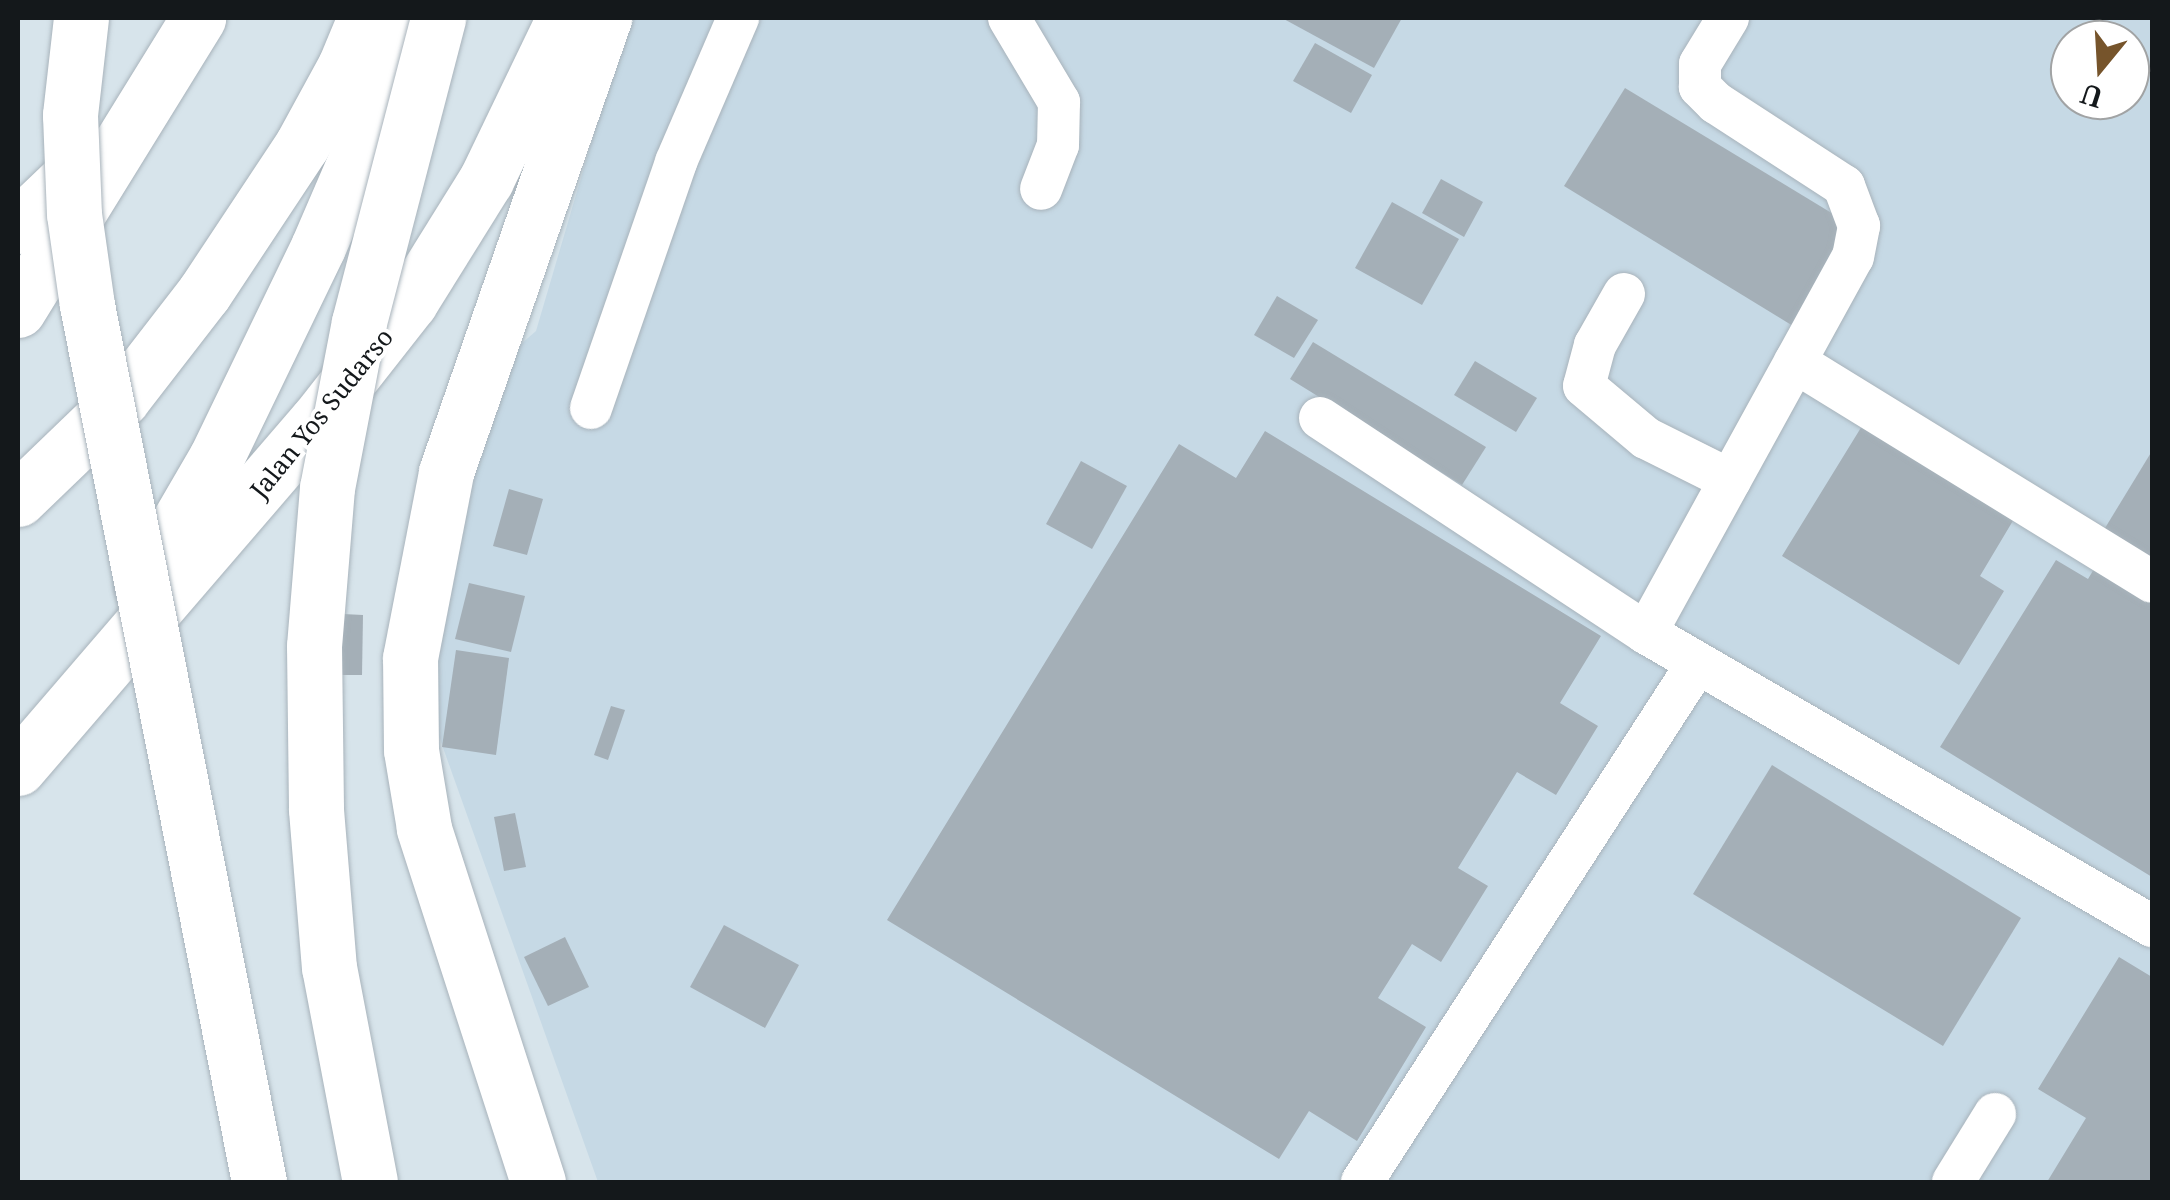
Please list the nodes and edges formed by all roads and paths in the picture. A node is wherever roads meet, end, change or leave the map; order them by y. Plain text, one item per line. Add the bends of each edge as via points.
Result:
1 (81, 18) edge
2 (198, 18) edge
3 (366, 18) edge
4 (404, 18) edge
5 (438, 18) edge
6 (564, 18) edge
7 (604, 18) edge
8 (738, 18) edge
9 (1009, 18) edge
10 (1728, 18) edge
11 (137, 113) junction
12 (1041, 189) dead end
13 (18, 226) edge
14 (1624, 294) dead end
15 (18, 310) edge
16 (1794, 362) junction
17 (592, 408) dead end
18 (1320, 418) dead end
19 (1730, 480) junction
20 (18, 500) edge
21 (2152, 582) edge
22 (1646, 633) junction
23 (1697, 664) junction
24 (18, 766) edge
25 (2152, 926) edge
26 (1995, 1114) dead end
27 (260, 1182) edge
28 (370, 1182) edge
29 (538, 1182) edge
30 (1362, 1182) edge
31 (1953, 1182) edge

1 - 27 highway, bridge via 70,115 87,305
2 - 11 highway
3 - 20 highway via 302,145 204,293 122,399
4 - 24 highway via 354,164 216,458 125,612
5 - 28 highway, bridge via 358,322 327,488 314,646 316,809 328,968
6 - 24 highway, Jalan Yos Sudarso via 486,180 410,302 305,436
7 - 29 highway via 446,472 410,658 410,750 424,828
8 - 17 lane via 676,162
9 - 12 lane via 1060,102 1058,145
10 - 16 lane via 1700,64 1700,86 1844,186 1859,226 1853,256
11 - 13 highway
11 - 15 highway
14 - 19 lane via 1595,345 1584,386 1646,438
16 - 19 lane
16 - 21 lane
18 - 22 lane
19 - 22 lane
22 - 23 lane
23 - 25 lane
23 - 30 lane
26 - 31 lane

